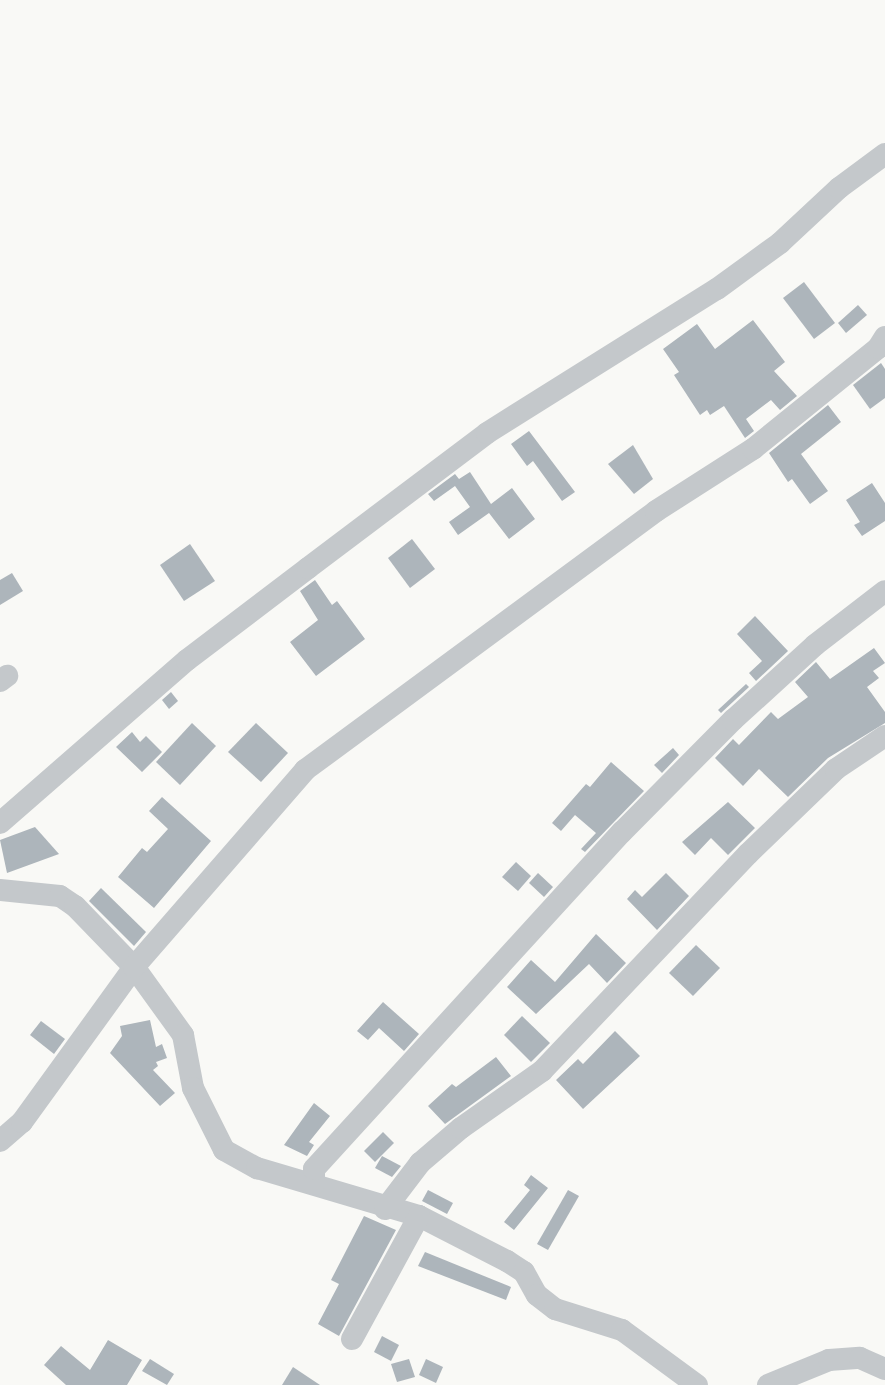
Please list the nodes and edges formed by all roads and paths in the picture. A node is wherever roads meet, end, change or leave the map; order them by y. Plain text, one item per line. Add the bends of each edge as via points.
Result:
1 (885, 154) edge
2 (885, 337) edge
3 (885, 591) edge
4 (885, 736) edge
5 (0, 823) edge
6 (0, 890) edge
7 (134, 967) junction
8 (0, 1141) edge
9 (314, 1184) junction
10 (385, 1209) junction
11 (419, 1216) junction
12 (352, 1339) dead end
13 (882, 1362) edge
14 (697, 1385) edge
15 (768, 1385) edge

1 - 5 street via 839,188 780,243 717,289 487,433 317,561 187,660
2 - 7 street via 878,348 753,449 656,511 305,770
3 - 9 street via 815,645 733,720 622,832 314,1169
4 - 10 street via 836,769 748,854 542,1071 460,1128 420,1162
6 - 7 street via 60,896 75,906
7 - 8 street via 22,1122
7 - 9 street via 183,1035 192,1088 224,1150 257,1168
9 - 10 street via 368,1199
10 - 11 street
11 - 12 street
11 - 14 street via 524,1272 537,1294 555,1309 622,1330
13 - 15 street via 860,1358 829,1360

